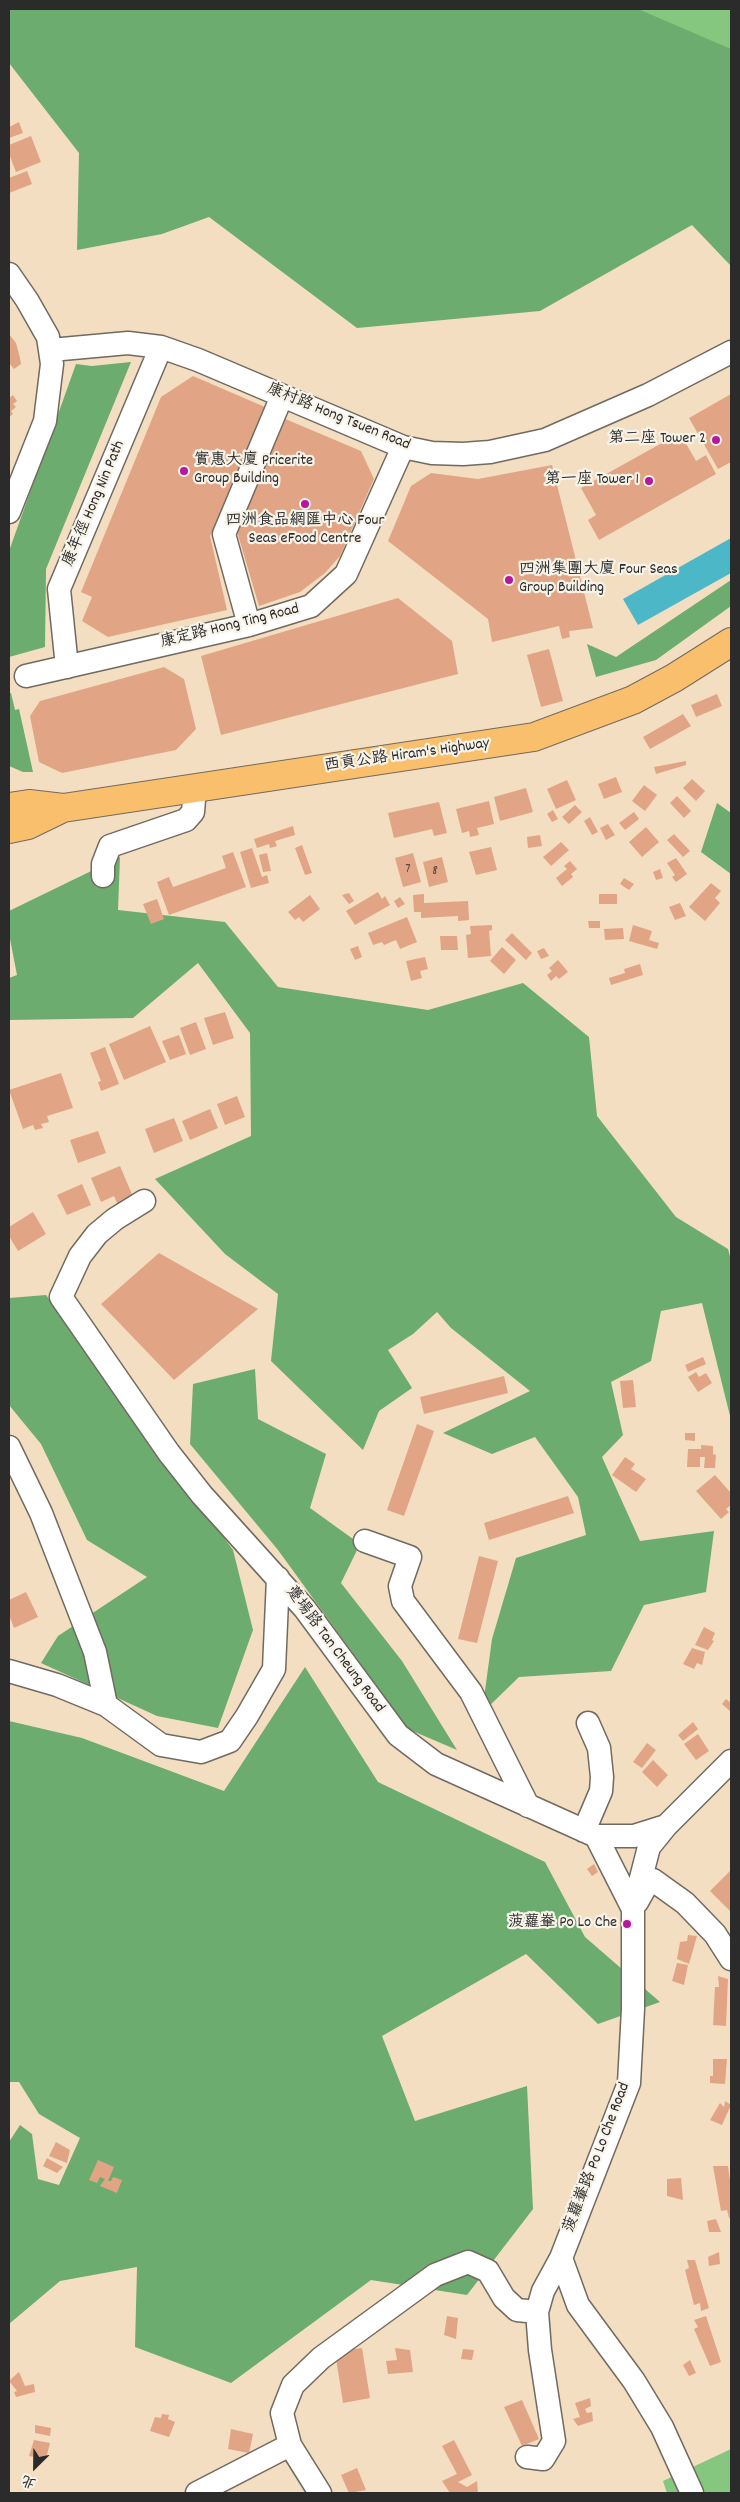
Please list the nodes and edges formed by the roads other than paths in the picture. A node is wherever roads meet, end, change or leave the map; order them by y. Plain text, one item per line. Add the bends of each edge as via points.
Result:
1 (9, 274) edge
2 (162, 347) junction
3 (52, 350) junction
4 (731, 352) edge
5 (282, 396) junction
6 (403, 447) junction
7 (9, 512) edge
8 (249, 625) junction
9 (731, 642) edge
10 (67, 667) junction
11 (26, 676) dead end
12 (195, 787) junction
13 (9, 807) edge
14 (63, 808) junction
15 (9, 828) edge
16 (103, 876) dead end
17 (144, 1201) dead end
18 (9, 1446) edge
19 (365, 1541) dead end
20 (278, 1578) junction
21 (9, 1671) edge
22 (106, 1705) junction
23 (588, 1724) dead end
24 (731, 1761) edge
25 (528, 1806) junction
26 (666, 1826) junction
27 (590, 1834) junction
28 (633, 1909) junction
29 (731, 1959) edge
30 (561, 2258) junction
31 (537, 2312) junction
32 (290, 2444) junction
33 (527, 2457) dead end
34 (197, 2493) edge
35 (320, 2493) edge
36 (692, 2493) edge

1 - 3 street via 40,321
2 - 3 street, 康村路 Hong Tsuen Road via 128,343
2 - 5 street, 康村路 Hong Tsuen Road
2 - 10 street, 康年徑 Hong Nin Path via 59,589
3 - 7 street via 45,421
4 - 6 street, 康村路 Hong Tsuen Road via 648,395 545,440 490,452 463,454
5 - 6 street, 康村路 Hong Tsuen Road
5 - 8 street via 224,534
6 - 8 street, 康定路 Hong Ting Road via 346,574 311,606
8 - 10 street, 康定路 Hong Ting Road
9 - 12 main road, 西貢公路 Hiram's Highway via 633,700 534,737
10 - 11 street, 康定路 Hong Ting Road
12 - 14 main road, 西貢公路 Hiram's Highway
12 - 16 street via 193,812 186,820 110,846 103,864
13 - 14 main road, 西貢公路 Hiram's Highway via 28,804
14 - 15 main road, 西貢公路 Hiram's Highway via 28,825
17 - 20 street via 97,1234 80,1256 61,1297 169,1453 202,1495
18 - 22 street via 41,1513 95,1652
19 - 25 street via 410,1557 400,1586 403,1601 471,1692
20 - 22 street, 躉場路 Tan Cheung Road via 274,1669 230,1741 201,1752 161,1745
20 - 25 street, 躉場路 Tan Cheung Road via 305,1609 398,1735 436,1764
21 - 22 street, 躉場路 Tan Cheung Road via 57,1685
23 - 27 street via 599,1748 602,1777
24 - 26 street, 菠蘿輋路 Po Lo Che Road
25 - 27 street, 躉場路 Tan Cheung Road
26 - 27 street, 躉場路 Tan Cheung Road via 634,1836
26 - 28 street, 菠蘿輋路 Po Lo Che Road via 649,1847
27 - 28 street
28 - 29 street via 653,1880 685,1903 715,1934
28 - 30 street, 菠蘿輋路 Po Lo Che Road via 633,2008 628,2083
30 - 31 street, 菠蘿輋路 Po Lo Che Road via 543,2290
30 - 36 street via 578,2305 634,2381 662,2427
31 - 32 street via 517,2310 504,2298 488,2270 468,2262 435,2275 321,2358 294,2385 282,2413
31 - 33 street via 554,2441 543,2459
32 - 34 street
32 - 35 street

